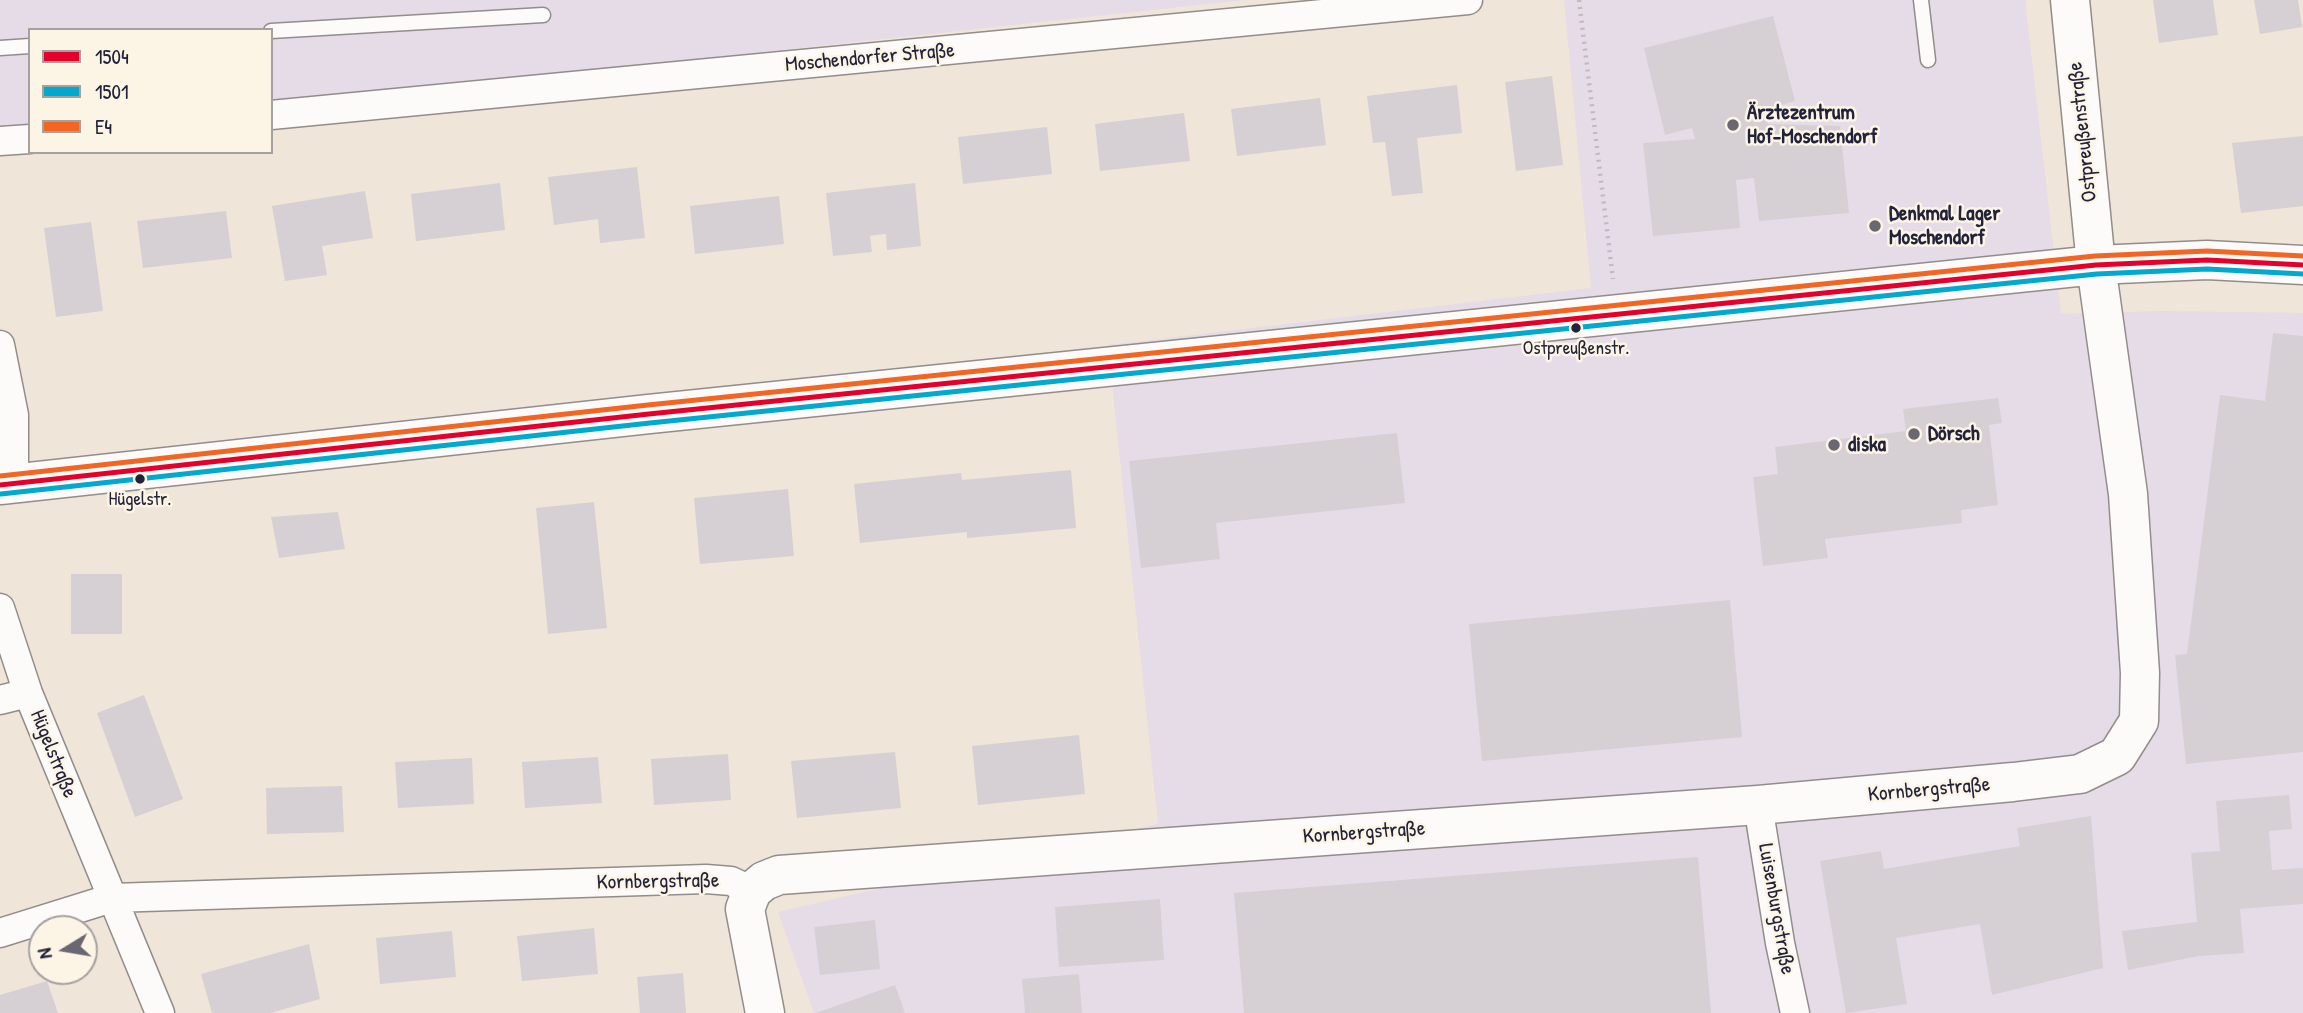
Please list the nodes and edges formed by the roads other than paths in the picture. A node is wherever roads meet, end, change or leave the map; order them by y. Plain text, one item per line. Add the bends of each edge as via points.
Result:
1 (1468, 0) edge
2 (1921, 0) edge
3 (2070, 0) edge
4 (543, 15) dead end
5 (273, 31) edge
6 (28, 46) edge
7 (0, 48) edge
8 (1928, 60) dead end
9 (273, 115) edge
10 (28, 139) edge
11 (0, 141) edge
12 (2096, 265) junction
13 (2303, 265) edge
14 (0, 345) edge
15 (7, 485) edge
16 (0, 608) edge
17 (28, 693) junction
18 (0, 700) edge
19 (1758, 805) junction
20 (752, 891) junction
21 (112, 898) junction
22 (0, 933) edge
23 (160, 1013) edge
24 (765, 1013) edge
25 (1795, 1013) edge

1 - 9 street, Moschendorfer Straße
2 - 8 lane
3 - 12 main road, Ostpreußenstraße
4 - 5 lane
6 - 7 lane
10 - 11 street
12 - 13 main road via 2207,260
12 - 15 main road
12 - 19 main road, Kornbergstraße via 2128,494 2140,673 2138,721 2117,757 2080,774
14 - 15 street via 14,415
16 - 17 street, Hügelstraße
17 - 18 street
17 - 21 street, Hügelstraße
19 - 20 main road, Kornbergstraße via 779,875
19 - 25 street, Luisenburgstraße
20 - 21 street, Kornbergstraße via 731,881 706,879
20 - 24 main road via 745,909
21 - 22 street
21 - 23 street, Hügelstraße

